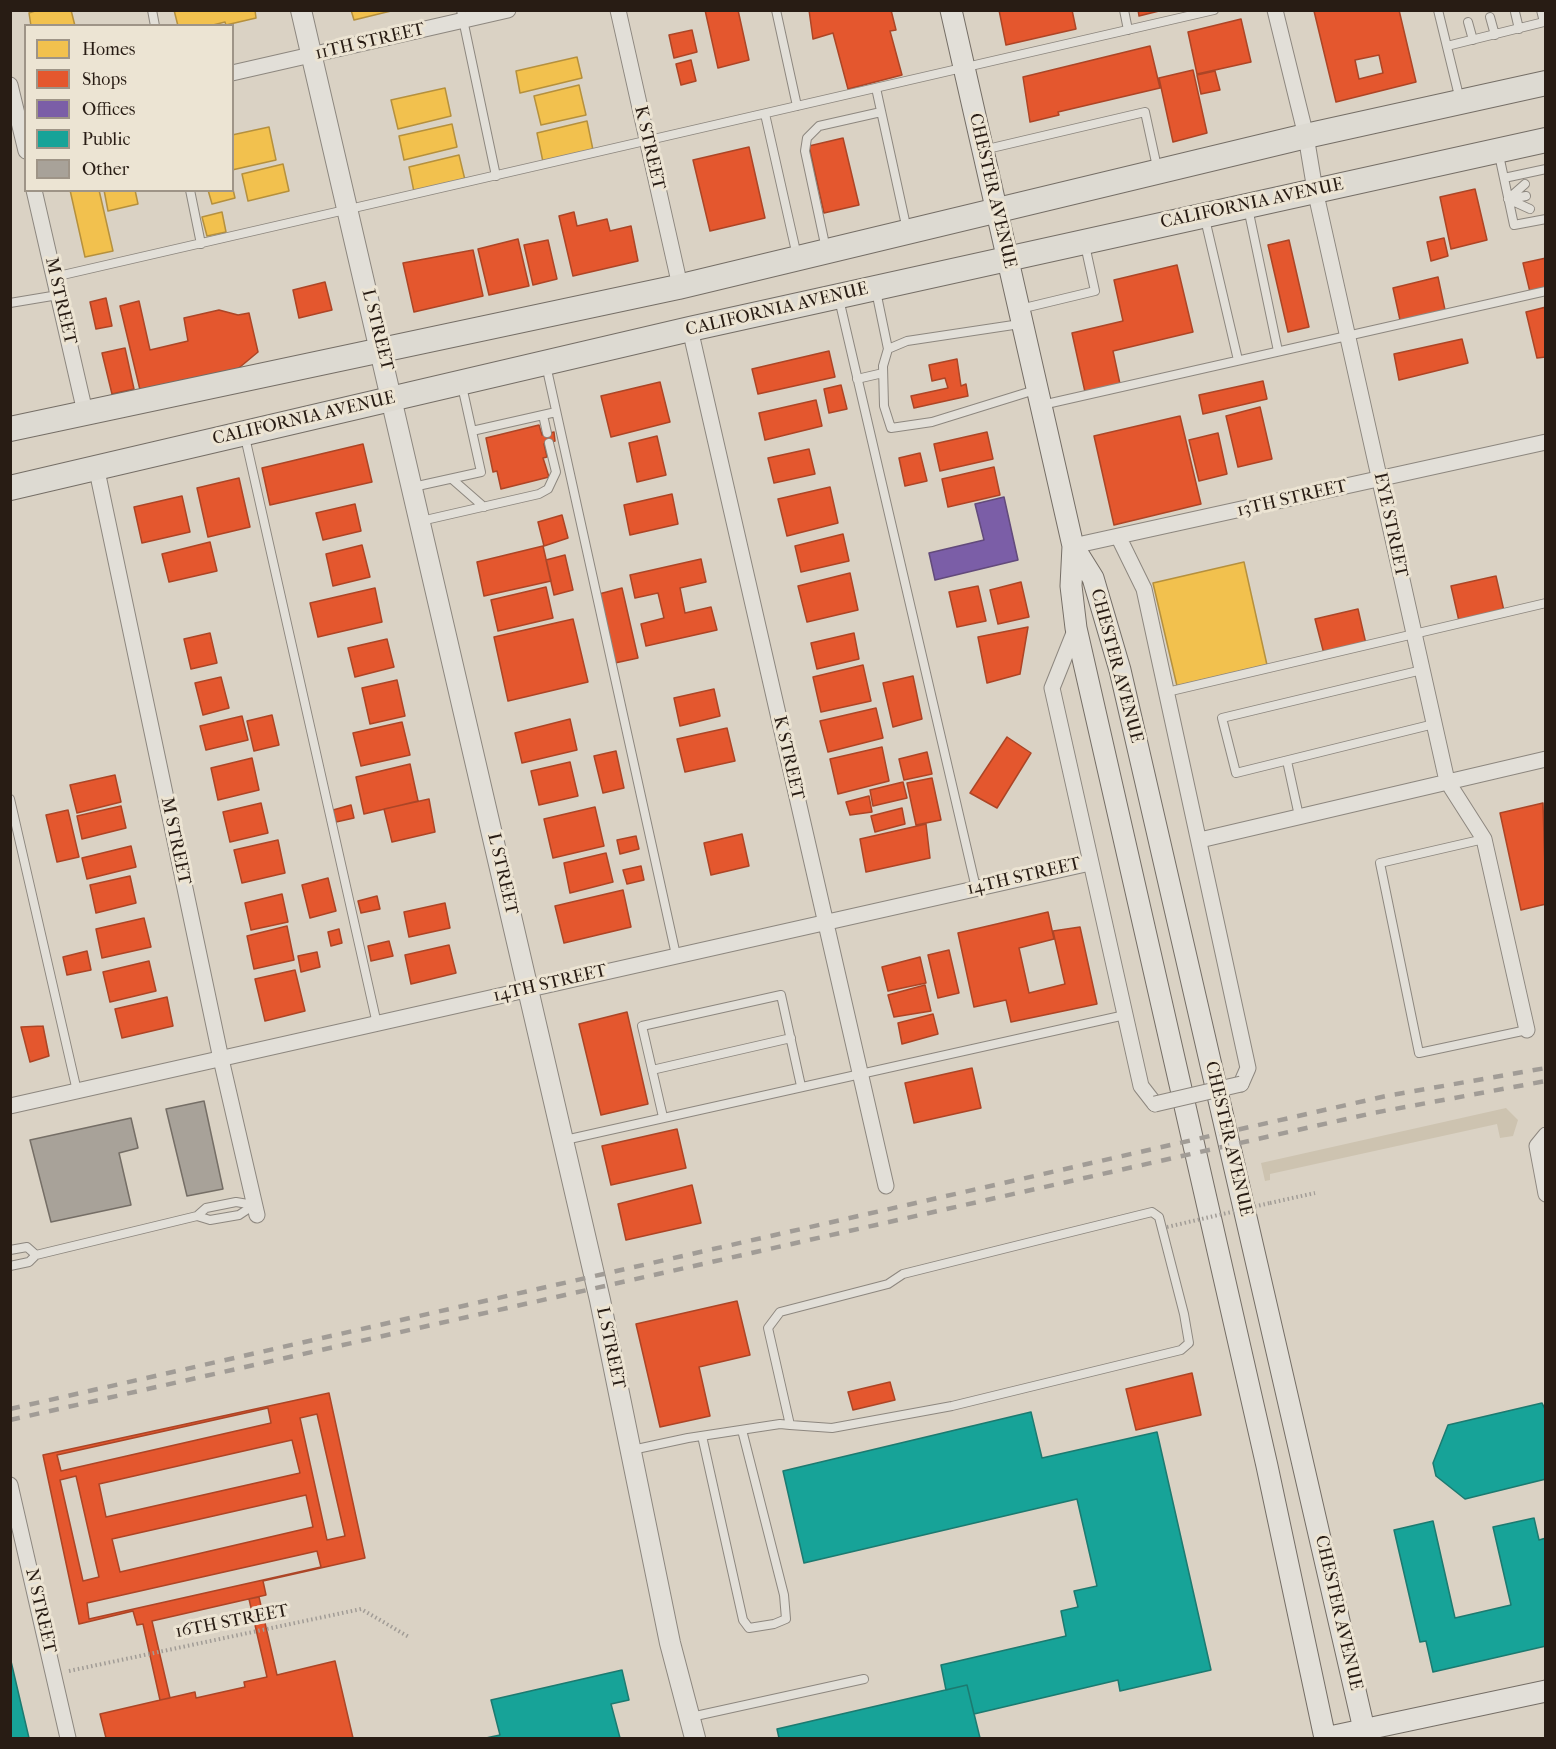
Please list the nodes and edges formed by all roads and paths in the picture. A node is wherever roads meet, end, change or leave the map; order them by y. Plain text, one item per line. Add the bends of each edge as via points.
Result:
1 (301, 10) edge
2 (508, 10) edge
3 (618, 10) edge
4 (776, 10) edge
5 (951, 10) edge
6 (1124, 10) edge
7 (1214, 10) edge
8 (1275, 10) edge
9 (1438, 10) edge
10 (1541, 10) edge
11 (1515, 12) edge
12 (462, 15) edge
13 (1490, 17) dead end
14 (1468, 22) dead end
15 (1519, 29) junction
16 (1128, 30) junction
17 (1495, 35) junction
18 (1473, 40) junction
19 (1447, 46) junction
20 (312, 55) junction
21 (964, 68) junction
22 (234, 73) edge
23 (1545, 82) edge
24 (10, 85) edge
25 (876, 88) junction
26 (1461, 102) junction
27 (797, 106) junction
28 (881, 112) junction
29 (765, 114) junction
30 (22, 121) edge
31 (24, 136) edge
32 (1306, 136) junction
33 (1545, 140) edge
34 (647, 141) junction
35 (983, 150) junction
36 (1498, 150) junction
37 (1545, 169) edge
38 (1158, 172) junction
39 (496, 176) junction
40 (1504, 178) junction
41 (1525, 184) dead end
42 (1315, 190) junction
43 (34, 192) edge
44 (190, 192) edge
45 (1526, 196) dead end
46 (1508, 199) junction
47 (1247, 206) junction
48 (1530, 209) dead end
49 (347, 210) junction
50 (997, 210) junction
51 (1204, 215) junction
52 (1545, 219) edge
53 (908, 231) junction
54 (1084, 241) junction
55 (201, 244) junction
56 (827, 251) junction
57 (797, 258) junction
58 (1007, 258) junction
59 (54, 278) junction
60 (680, 286) junction
61 (875, 288) junction
62 (1545, 291) edge
63 (58, 295) junction
64 (838, 296) junction
65 (10, 303) edge
66 (1020, 317) junction
67 (690, 330) junction
68 (1348, 335) junction
69 (888, 349) junction
70 (382, 350) junction
71 (1278, 351) junction
72 (1238, 360) junction
73 (545, 364) junction
74 (883, 373) junction
75 (857, 379) junction
76 (462, 383) junction
77 (1039, 397) junction
78 (393, 398) junction
79 (85, 412) junction
80 (556, 412) junction
81 (543, 415) junction
82 (10, 429) edge
83 (472, 431) junction
84 (548, 432) dead end
85 (244, 433) junction
86 (1545, 442) edge
87 (549, 443) dead end
88 (96, 466) junction
89 (452, 479) junction
90 (1380, 479) junction
91 (413, 487) junction
92 (10, 488) edge
93 (484, 507) junction
94 (421, 521) junction
95 (1119, 538) junction
96 (1073, 546) junction
97 (1545, 603) edge
98 (1076, 628) junction
99 (1414, 634) junction
100 (1422, 670) junction
101 (1167, 692) junction
102 (1434, 724) junction
103 (1545, 759) edge
104 (1287, 760) junction
105 (1447, 782) junction
106 (10, 799) edge
107 (1299, 816) junction
108 (1484, 839) junction
109 (1200, 840) junction
110 (1090, 863) junction
111 (976, 888) junction
112 (826, 922) junction
113 (676, 956) junction
114 (529, 989) junction
115 (1125, 1015) junction
116 (377, 1024) junction
117 (1527, 1029) joint
118 (791, 1038) junction
119 (220, 1059) junction
120 (652, 1070) junction
121 (860, 1073) junction
122 (801, 1086) junction
123 (77, 1091) junction
124 (10, 1106) edge
125 (663, 1118) junction
126 (1545, 1135) edge
127 (563, 1140) junction
128 (886, 1186) dead end
129 (1315, 1193) dead end
130 (1545, 1194) edge
131 (256, 1210) junction
132 (197, 1216) junction
133 (1167, 1227) dead end
134 (10, 1250) edge
135 (36, 1255) junction
136 (10, 1266) edge
137 (790, 1425) junction
138 (742, 1430) junction
139 (702, 1436) junction
140 (631, 1451) junction
141 (10, 1485) edge
142 (409, 1637) dead end
143 (54, 1675) junction
144 (864, 1679) dead end
145 (1545, 1691) edge
146 (689, 1717) junction
147 (1365, 1734) edge
148 (68, 1738) edge
149 (694, 1738) edge
150 (1325, 1738) edge

1 - 20 street, L STREET
2 - 12 street, 11TH STREET
3 - 34 street, K STREET
4 - 27 lane
5 - 21 main road, CHESTER AVENUE
6 - 16 lane
7 - 16 lane
8 - 32 street, EYE STREET
9 - 19 lane
10 - 15 lane via 1544,22
11 - 15 lane
12 - 20 street, 11TH STREET
12 - 39 lane
13 - 17 lane
14 - 18 lane
15 - 17 lane
16 - 21 lane
17 - 18 lane
18 - 19 lane
19 - 26 lane
20 - 22 street, 11TH STREET
20 - 49 street, L STREET
21 - 25 lane
21 - 35 main road, CHESTER AVENUE
23 - 26 main road
24 - 30 street
25 - 27 lane
25 - 28 lane
26 - 32 main road
27 - 29 lane
28 - 53 lane
28 - 56 lane via 819,126 807,138 805,151
29 - 34 lane
29 - 57 lane
30 - 31 street
32 - 38 main road
32 - 42 street, EYE STREET
33 - 36 main road, CALIFORNIA AVENUE
34 - 39 lane
34 - 60 street, K STREET
35 - 38 lane via 1145,112
35 - 50 main road, CHESTER AVENUE
36 - 40 lane
36 - 42 main road, CALIFORNIA AVENUE
37 - 40 lane
38 - 50 main road
39 - 49 lane
40 - 46 lane
41 - 46 lane
42 - 47 main road, CALIFORNIA AVENUE
42 - 68 street, EYE STREET
43 - 59 street, M STREET
44 - 55 lane
45 - 46 lane
46 - 48 lane
46 - 52 lane via 1515,225
47 - 51 main road, CALIFORNIA AVENUE
47 - 71 lane
49 - 55 lane
49 - 70 street, L STREET
50 - 53 main road
50 - 58 main road, CHESTER AVENUE
51 - 54 main road, CALIFORNIA AVENUE
51 - 72 lane
53 - 56 main road
54 - 58 main road, CALIFORNIA AVENUE
54 - 66 lane via 1095,291
55 - 59 lane
56 - 57 main road
57 - 60 main road
58 - 61 main road, CALIFORNIA AVENUE
58 - 66 main road, CHESTER AVENUE
59 - 63 street, M STREET
60 - 70 main road
61 - 64 main road, CALIFORNIA AVENUE
61 - 69 lane
62 - 68 lane
63 - 65 lane
63 - 79 street, M STREET
64 - 67 main road, CALIFORNIA AVENUE
64 - 75 lane
66 - 69 lane via 907,341
66 - 77 main road, CHESTER AVENUE
67 - 73 main road, CALIFORNIA AVENUE
67 - 112 street, K STREET
68 - 71 lane
68 - 90 street, EYE STREET
69 - 74 lane
70 - 78 street, L STREET
70 - 79 main road
71 - 72 lane
72 - 77 lane
73 - 76 main road, CALIFORNIA AVENUE
73 - 80 lane
74 - 75 lane
74 - 77 lane via 884,406 891,428
75 - 111 lane
76 - 78 main road, CALIFORNIA AVENUE
76 - 83 lane
77 - 96 main road, CHESTER AVENUE
78 - 85 main road, CALIFORNIA AVENUE
78 - 91 street, L STREET
79 - 82 main road
80 - 81 lane
80 - 113 lane
81 - 83 lane
81 - 84 lane
83 - 89 lane via 481,472
85 - 88 main road, CALIFORNIA AVENUE
85 - 116 lane
86 - 90 street, 13TH STREET
87 - 93 lane via 556,472 548,489
88 - 92 main road, CALIFORNIA AVENUE
88 - 119 street, M STREET
89 - 91 lane
89 - 93 lane
90 - 95 street, 13TH STREET
90 - 99 street, EYE STREET
91 - 94 street, L STREET
93 - 94 lane
94 - 114 street, L STREET
95 - 96 street, 13TH STREET
95 - 101 street via 1144,590
96 - 98 main road, CHESTER AVENUE via 1071,586
96 - 147 main road, CHESTER AVENUE via 1093,578 1120,670
97 - 99 lane
98 - 110 street via 1052,688
98 - 150 main road, CHESTER AVENUE
99 - 100 street, EYE STREET
99 - 101 lane
100 - 102 street, EYE STREET
100 - 104 lane via 1222,718 1236,773
101 - 109 street
102 - 104 lane
102 - 105 street, EYE STREET
103 - 105 street
104 - 107 lane
105 - 107 street
105 - 108 street, EYE STREET
106 - 123 lane
107 - 109 street
108 - 117 street, EYE STREET
108 - 117 lane via 1380,863 1419,1053
109 - 115 street, bridge via 1248,1068 1241,1084 1155,1104 1141,1086
110 - 111 street, 14TH STREET
110 - 115 street
111 - 112 street, 14TH STREET
112 - 113 street, 14TH STREET
112 - 121 street, K STREET
113 - 114 street, 14TH STREET
114 - 116 street, 14TH STREET
114 - 127 street, L STREET
115 - 121 lane
116 - 119 street, 14TH STREET
118 - 120 lane
118 - 120 lane via 781,995 642,1026
118 - 122 lane
119 - 123 street, 14TH STREET
119 - 131 street, M STREET
120 - 125 lane
121 - 122 lane
121 - 128 street, K STREET
122 - 125 lane
123 - 124 street, 14TH STREET
125 - 127 lane
126 - 130 street via 1537,1146
127 - 140 street, L STREET
129 - 133 path, bridge
131 - 132 lane via 210,1220
131 - 132 lane via 236,1202 206,1208
132 - 135 lane
134 - 135 lane via 27,1247
135 - 136 lane via 29,1262
137 - 137 lane via 832,1428 952,1406 1181,1350 1189,1343 1159,1217 1152,1212 903,1274 888,1284 780,1312 768,1328
137 - 138 lane
138 - 139 lane
138 - 139 lane via 784,1595 786,1619 749,1628 743,1620
139 - 140 lane
140 - 146 street, L STREET
141 - 143 street, N STREET
142 - 143 path, 16TH STREET via 361,1609
143 - 148 street, N STREET
144 - 146 lane
145 - 147 main road
146 - 149 street, L STREET
147 - 150 main road

